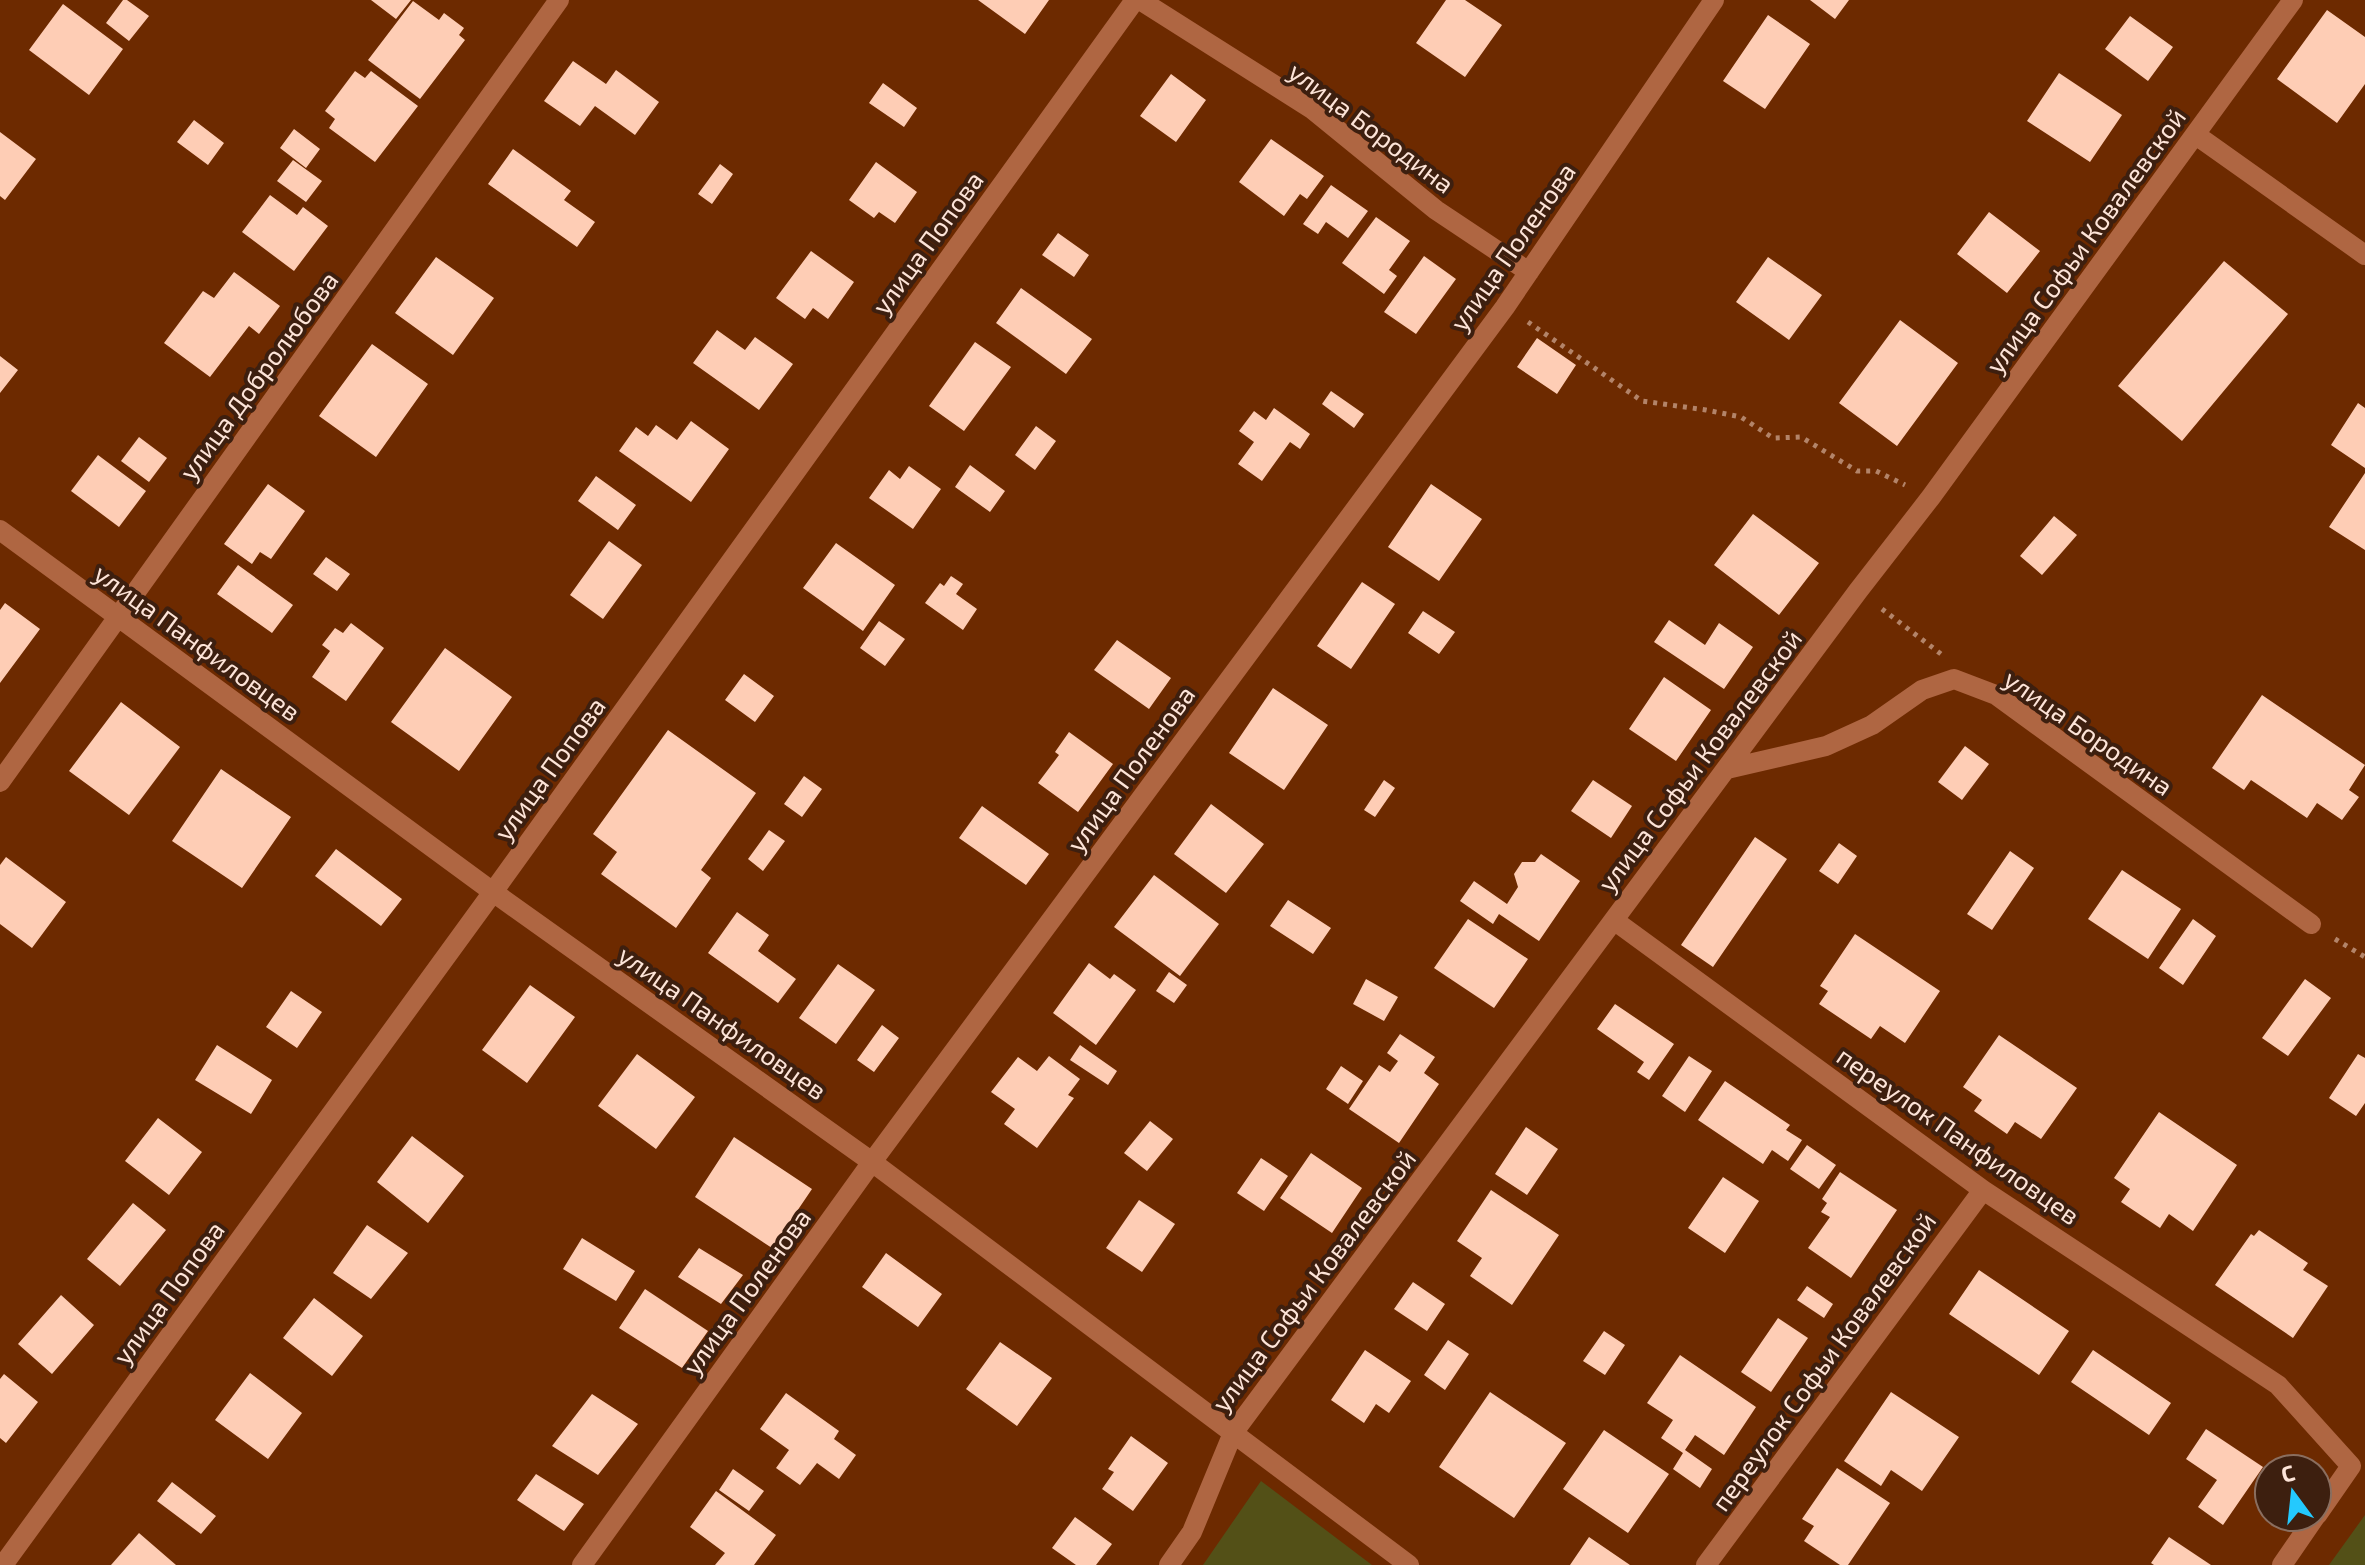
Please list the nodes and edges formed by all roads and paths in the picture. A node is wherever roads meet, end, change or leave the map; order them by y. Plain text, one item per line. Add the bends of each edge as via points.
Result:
1 (559, 0) edge
2 (1138, 0) edge
3 (1714, 0) edge
4 (2293, 0) edge
5 (2196, 135) junction
6 (2365, 255) edge
7 (1529, 272) junction
8 (1505, 307) junction
9 (1931, 497) junction
10 (0, 530) edge
11 (1858, 591) junction
12 (118, 618) junction
13 (1946, 657) dead end
14 (1727, 769) junction
15 (0, 782) edge
16 (493, 892) junction
17 (1615, 921) junction
18 (2311, 924) dead end
19 (872, 1162) junction
20 (1983, 1190) junction
21 (1233, 1433) junction
22 (2333, 1492) edge
23 (2304, 1533) edge
24 (3, 1565) edge
25 (582, 1565) edge
26 (1169, 1565) edge
27 (1409, 1565) edge
28 (1706, 1565) edge
29 (2282, 1565) edge

1 - 12 street, улица Добролюбова
2 - 7 street, улица Бородина via 1312,109 1436,210
2 - 16 street, улица Попова
3 - 7 street, улица Поленова
4 - 5 street, улица Софьи Ковалевской
5 - 6 street
5 - 9 street, улица Софьи Ковалевской
7 - 8 street, улица Поленова
8 - 9 path via 1642,401 1741,417 1773,438 1801,437 1857,471 1876,471
8 - 19 street, улица Поленова
9 - 11 street, улица Софьи Ковалевской
10 - 12 street, улица Панфиловцев
11 - 13 path
11 - 14 street, улица Софьи Ковалевской
12 - 15 street, улица Добролюбова
12 - 16 street, улица Панфиловцев
14 - 17 street, улица Софьи Ковалевской
14 - 18 street, улица Бородина via 1826,746 1872,725 1922,690 1954,679 1996,695
16 - 19 street, улица Панфиловцев
16 - 24 street, улица Попова
17 - 20 street, переулок Панфиловцев
17 - 21 street, улица Софьи Ковалевской
19 - 21 street, улица Панфиловцев
19 - 25 street, улица Поленова
20 - 22 street, переулок Панфиловцев via 2278,1385 2351,1466
20 - 28 street, переулок Софьи Ковалевской
21 - 26 street, улица Софьи Ковалевской via 1192,1532
21 - 27 street, улица Панфиловцев
23 - 29 street

